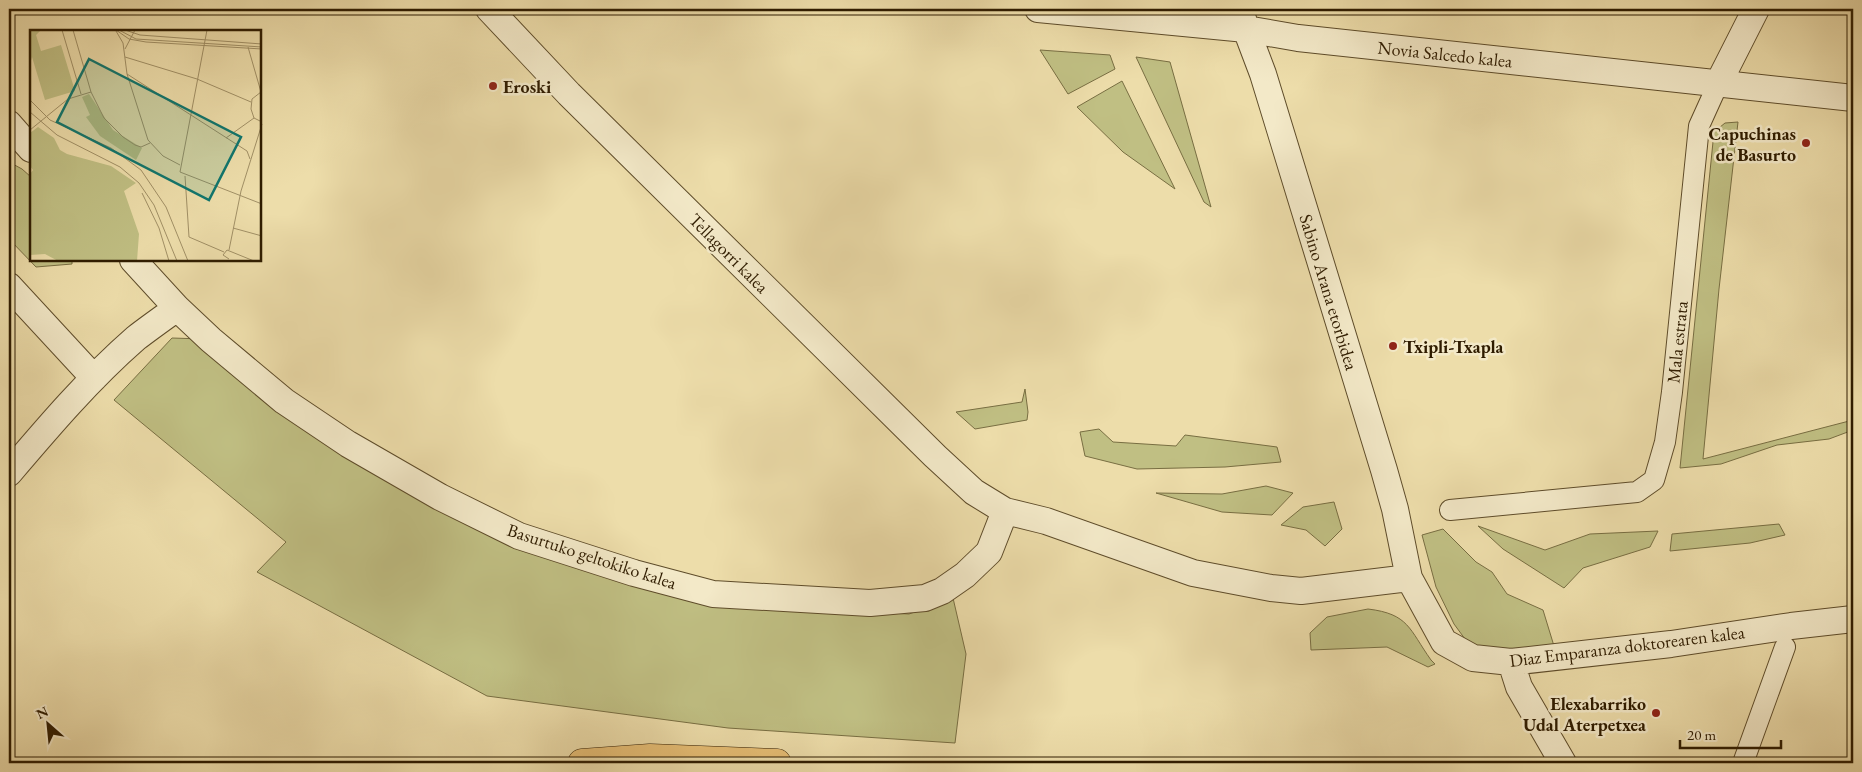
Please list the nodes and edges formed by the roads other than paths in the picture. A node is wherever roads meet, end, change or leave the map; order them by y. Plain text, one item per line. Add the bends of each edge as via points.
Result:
1 (489, 9) edge
2 (1038, 9) edge
3 (1756, 9) edge
4 (1243, 19) edge
5 (1718, 84) junction
6 (1853, 98) edge
7 (9, 124) edge
8 (30, 148) edge
9 (134, 261) edge
10 (9, 286) edge
11 (176, 308) junction
12 (94, 378) junction
13 (9, 473) edge
14 (1450, 510) dead end
15 (1005, 511) junction
16 (1409, 578) junction
17 (1853, 619) edge
18 (1785, 647) dead end
19 (1511, 662) junction
20 (582, 763) edge
21 (777, 763) edge
22 (1563, 763) edge
23 (1743, 763) edge

1 - 15 street, Tellagorri kalea via 569,94 934,456 974,492
2 - 4 street, Novia Salcedo kalea
3 - 5 street, Mala estrata
4 - 5 street, Novia Salcedo kalea via 1298,38
4 - 16 street, Sabino Arana etorbidea via 1263,74 1384,470
5 - 6 street, Novia Salcedo kalea
5 - 14 street, Mala estrata via 1699,126 1672,392 1665,442 1654,480 1637,492
7 - 8 street
9 - 11 street, Basurtuko geltokiko kalea
10 - 12 street
11 - 12 street via 137,338
11 - 15 street, Basurtuko geltokiko kalea via 284,401 348,444 440,497 519,536 634,573 713,594 870,603 925,598 942,592 989,552
12 - 13 street
15 - 16 street via 1046,521 1193,573 1271,588 1301,591
16 - 19 street, Diaz Emparanza doktorearen kalea via 1444,642 1473,658
17 - 19 street, Diaz Emparanza doktorearen kalea
18 - 23 street
19 - 22 street via 1519,687
20 - 21 highway via 650,758

